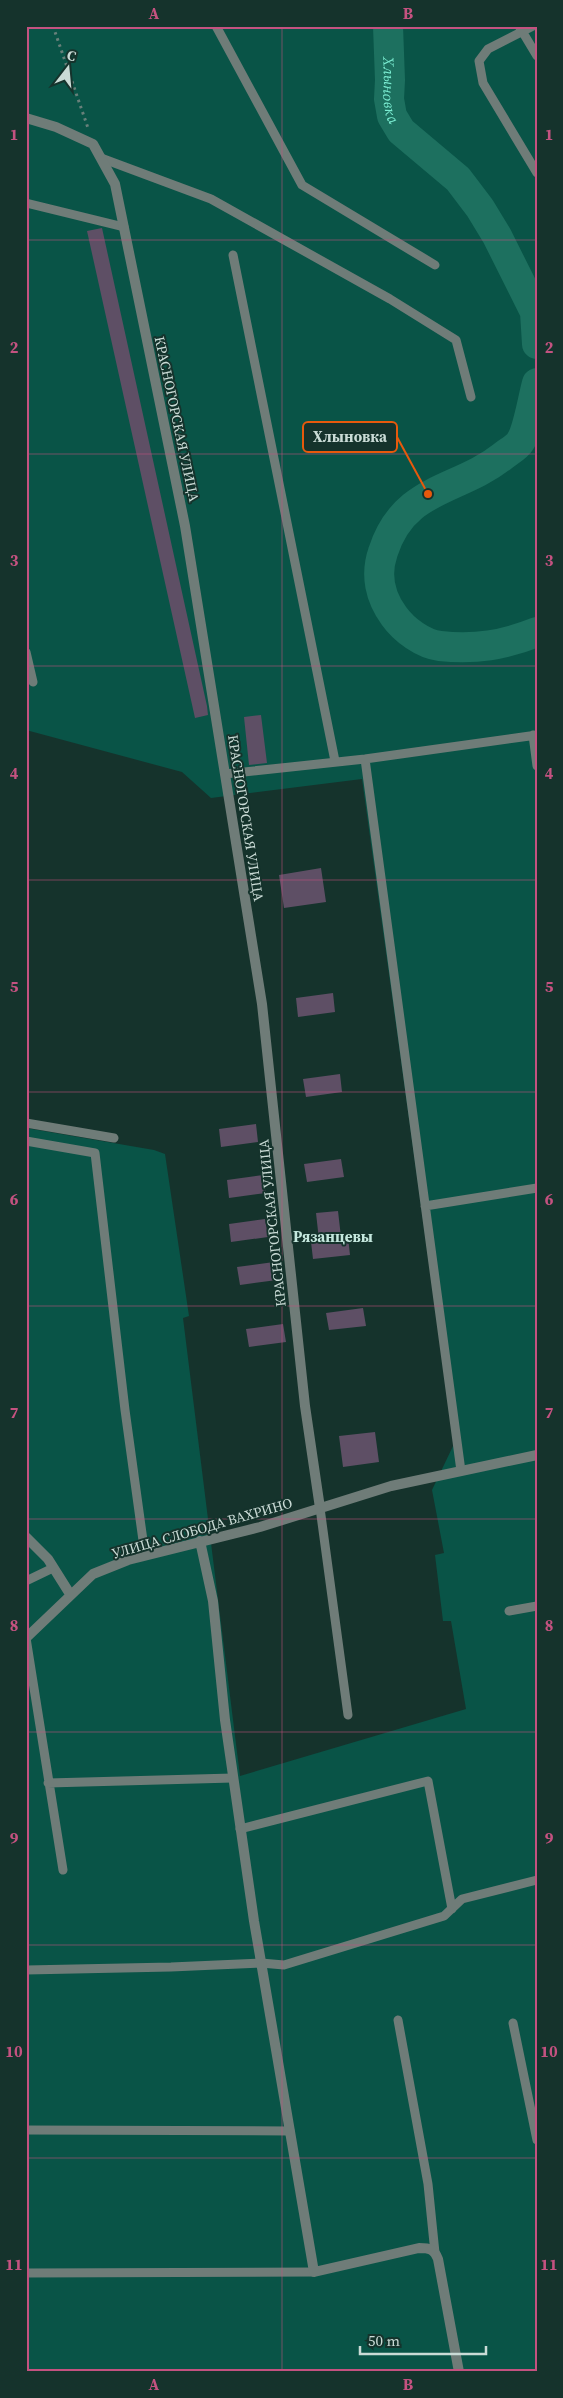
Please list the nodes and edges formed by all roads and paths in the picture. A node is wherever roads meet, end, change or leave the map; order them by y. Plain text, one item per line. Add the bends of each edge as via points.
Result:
1 (54, 26) edge
2 (216, 26) edge
3 (533, 26) edge
4 (521, 29) edge
5 (537, 56) edge
6 (26, 118) edge
7 (93, 144) junction
8 (101, 158) junction
9 (537, 173) edge
10 (26, 203) edge
11 (124, 227) junction
12 (233, 255) dead end
13 (435, 265) dead end
14 (472, 397) dead end
15 (26, 652) edge
16 (33, 682) dead end
17 (535, 735) edge
18 (365, 759) junction
19 (335, 761) junction
20 (537, 766) edge
21 (225, 774) junction
22 (26, 1123) edge
23 (114, 1138) dead end
24 (26, 1141) edge
25 (537, 1188) edge
26 (425, 1206) junction
27 (537, 1455) edge
28 (461, 1471) junction
29 (320, 1508) junction
30 (26, 1537) edge
31 (200, 1541) junction
32 (145, 1555) junction
33 (53, 1568) junction
34 (26, 1581) edge
35 (70, 1594) junction
36 (537, 1606) edge
37 (509, 1612) dead end
38 (26, 1638) edge
39 (348, 1715) dead end
40 (233, 1778) junction
41 (48, 1782) junction
42 (240, 1829) junction
43 (63, 1870) dead end
44 (537, 1880) edge
45 (452, 1908) junction
46 (261, 1962) junction
47 (26, 1970) edge
48 (398, 2020) dead end
49 (513, 2023) dead end
50 (26, 2130) edge
51 (290, 2131) junction
52 (537, 2140) edge
53 (436, 2253) junction
54 (314, 2272) junction
55 (26, 2273) edge
56 (459, 2372) edge

1 - 7 path
2 - 13 lane via 302,185
3 - 4 lane
4 - 5 lane
4 - 9 lane via 488,49 479,61 483,82
6 - 7 street
7 - 8 street, КРАСНОГОРСКАЯ УЛИЦА
8 - 11 street, КРАСНОГОРСКАЯ УЛИЦА via 115,184
8 - 14 lane via 211,199 390,299 456,340
10 - 11 lane
11 - 21 street, КРАСНОГОРСКАЯ УЛИЦА via 185,526
12 - 19 lane
15 - 16 lane
17 - 18 lane
17 - 20 lane
18 - 19 lane
18 - 26 lane
19 - 21 lane
21 - 29 street, КРАСНОГОРСКАЯ УЛИЦА via 262,1004 305,1406
22 - 23 lane
24 - 32 lane via 95,1153
25 - 26 lane
26 - 28 lane
27 - 28 street, УЛИЦА СЛОБОДА ВАХРИНО
28 - 29 street, УЛИЦА СЛОБОДА ВАХРИНО via 391,1486
29 - 31 street, УЛИЦА СЛОБОДА ВАХРИНО
29 - 39 lane
30 - 33 street
31 - 32 street, УЛИЦА СЛОБОДА ВАХРИНО
31 - 40 street via 213,1601
32 - 35 street, УЛИЦА СЛОБОДА ВАХРИНО via 93,1574
33 - 34 lane
33 - 35 street
35 - 38 street, УЛИЦА СЛОБОДА ВАХРИНО
36 - 37 lane
38 - 41 lane
40 - 41 lane
40 - 42 street
41 - 43 lane
42 - 45 lane via 428,1781
42 - 46 street
44 - 45 lane via 462,1899
45 - 46 lane via 444,1916 284,1964
46 - 47 lane
46 - 51 street
48 - 53 lane via 428,2184
49 - 52 lane
50 - 51 lane
51 - 54 street
53 - 54 street via 430,2248 419,2248
53 - 56 street
54 - 55 lane

